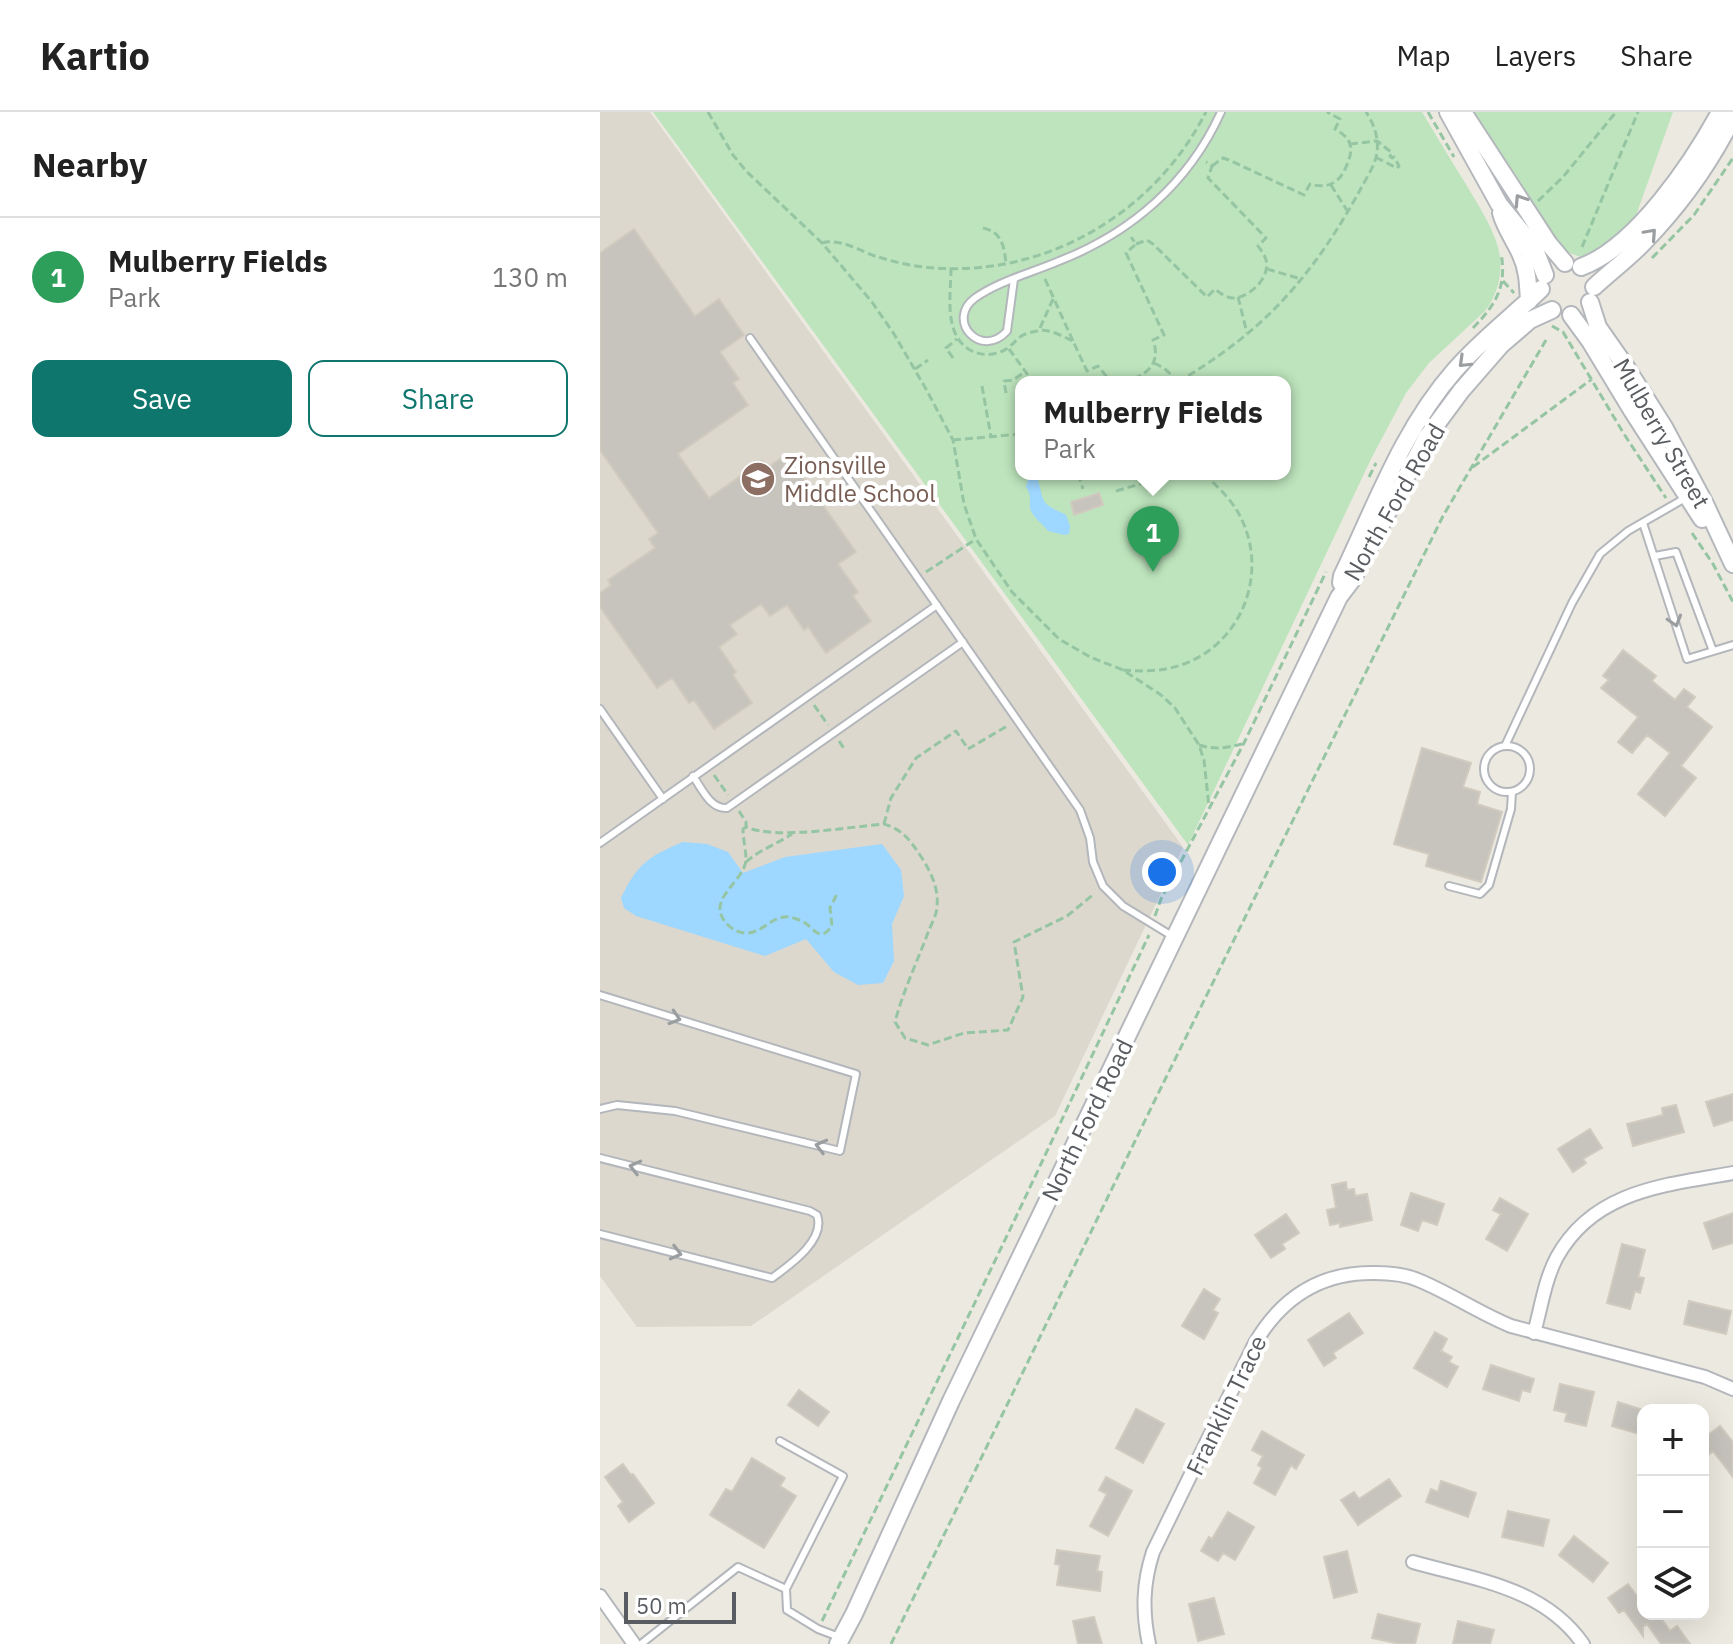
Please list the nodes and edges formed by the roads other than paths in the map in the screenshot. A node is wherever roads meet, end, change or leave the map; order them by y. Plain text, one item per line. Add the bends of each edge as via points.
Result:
1 (1221, 112) edge
2 (1448, 112) edge
3 (1463, 112) edge
4 (1720, 112) edge
5 (1733, 117) edge
6 (1499, 204) junction
7 (1573, 265) junction
8 (1014, 279) junction
9 (1534, 291) junction
10 (1592, 294) junction
11 (1571, 315) junction
12 (1553, 318) junction
13 (750, 338) dead end
14 (1687, 497) junction
15 (1643, 523) junction
16 (1655, 556) junction
17 (1339, 597) junction
18 (937, 605) junction
19 (963, 642) junction
20 (1733, 645) edge
21 (1713, 651) junction
22 (600, 709) edge
23 (1505, 746) junction
24 (693, 776) junction
25 (1512, 792) junction
26 (663, 799) junction
27 (600, 843) edge
28 (1449, 886) dead end
29 (1175, 938) junction
30 (600, 995) edge
31 (600, 1109) edge
32 (600, 1158) edge
33 (1733, 1173) edge
34 (600, 1234) edge
35 (1534, 1333) junction
36 (1733, 1389) edge
37 (780, 1441) dead end
38 (1413, 1562) dead end
39 (786, 1589) junction
40 (600, 1596) edge
41 (839, 1641) edge
42 (634, 1644) edge
43 (641, 1644) edge
44 (1149, 1644) edge
45 (1583, 1644) edge

1 - 8 lane via 1209,138 1177,180 1125,228
2 - 6 main road
7 -> 3 main road via 1549,244
4 - 7 main road via 1650,214 1612,251 1591,264
10 -> 5 main road via 1681,201
6 - 9 main road
6 - 9 main road via 1534,247
7 - 9 main road via 1557,265
7 - 10 main road via 1587,272
8 - 8 lane via 966,306 963,323 977,340 999,339 1007,331
9 - 12 main road
9 -> 17 main road, North Ford Road via 1456,369 1427,408 1397,458 1342,576
10 - 11 main road via 1585,308
10 - 14 main road, Mulberry Street via 1598,327 1664,427 1733,564
11 - 12 main road
11 - 14 main road, Mulberry Street
12 - 17 main road, North Ford Road via 1530,320 1461,391 1427,437
13 - 18 lane
14 - 15 lane
15 - 16 lane
15 - 23 lane via 1600,554
16 - 21 lane via 1676,552
16 -> 21 lane via 1687,659
17 - 29 main road, North Ford Road
18 - 19 lane
18 - 24 lane
19 - 24 lane via 727,808 714,806
19 - 29 lane via 1080,810 1103,886 1123,906
20 - 21 lane
22 - 26 lane
23 - 25 lane via 1519,750 1529,762 1529,777
23 - 25 lane via 1491,752 1484,772 1491,785
24 - 26 lane
25 - 28 lane via 1489,885 1480,894
26 - 27 lane
29 - 41 main road, North Ford Road
30 -> 31 lane via 856,1074 840,1151 675,1111 617,1105
34 -> 32 lane via 772,1278 796,1260 820,1223 810,1211
33 - 35 street via 1636,1193 1592,1214 1557,1257
35 - 36 street, Franklin Trace
35 - 44 street, Franklin Trace via 1396,1274 1345,1274 1297,1295 1266,1324 1255,1343 1153,1552 1143,1610
37 - 39 lane via 843,1476
38 - 45 street via 1523,1594 1560,1618
39 - 41 lane via 787,1610
39 - 43 lane via 738,1567
40 - 42 street

